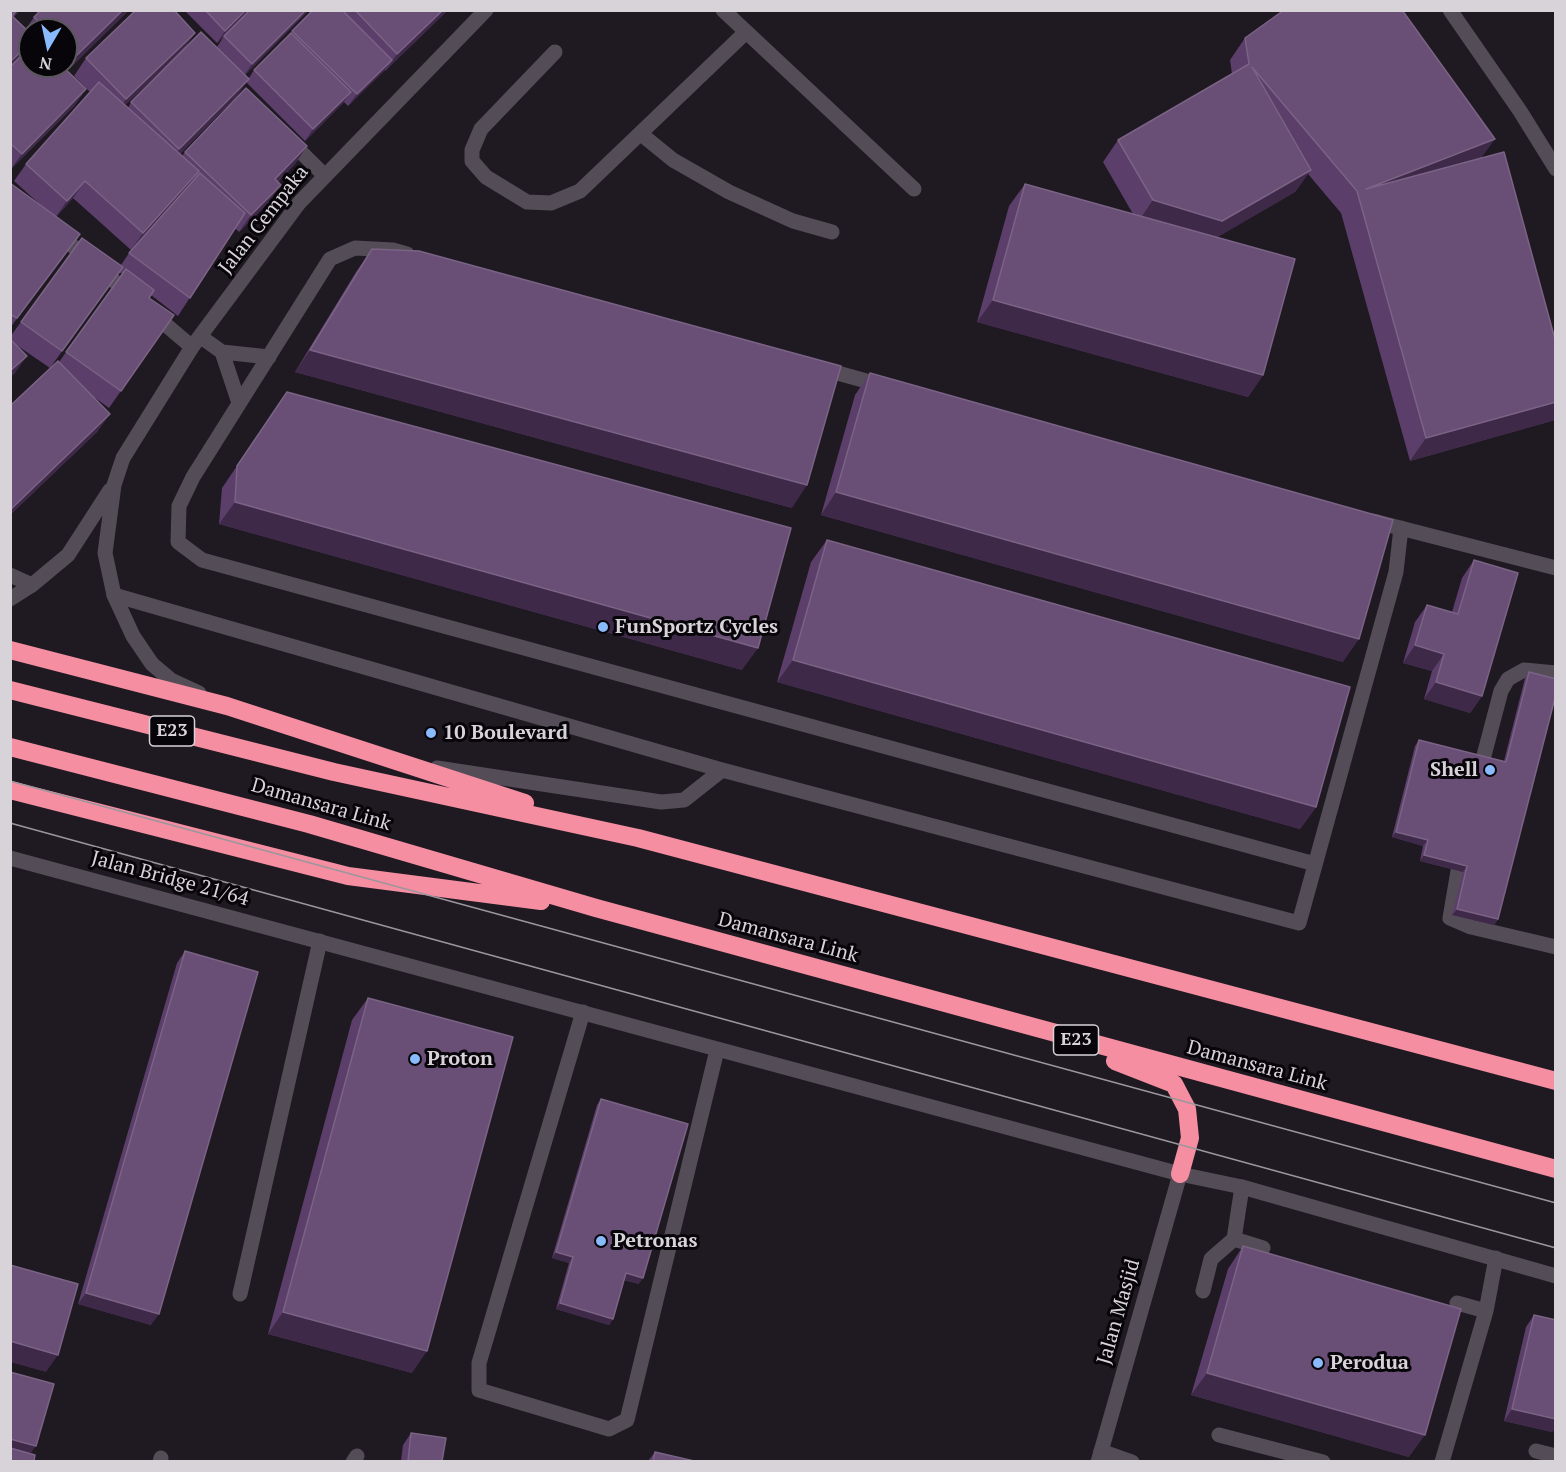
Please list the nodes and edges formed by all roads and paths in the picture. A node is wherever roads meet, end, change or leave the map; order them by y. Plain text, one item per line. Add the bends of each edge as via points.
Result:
1 (723, 10) edge
2 (1450, 10) edge
3 (479, 13) edge
4 (747, 32) junction
5 (555, 52) dead end
6 (276, 126) edge
7 (641, 134) junction
8 (1556, 169) edge
9 (325, 176) junction
10 (914, 189) dead end
11 (47, 224) edge
12 (832, 232) dead end
13 (427, 260) edge
14 (196, 342) junction
15 (222, 352) junction
16 (269, 357) junction
17 (805, 364) edge
18 (897, 389) edge
19 (239, 403) junction
20 (114, 485) junction
21 (1355, 516) edge
22 (1401, 528) junction
23 (1556, 568) edge
24 (10, 576) edge
25 (32, 585) junction
26 (114, 595) junction
27 (10, 599) edge
28 (10, 650) edge
29 (1556, 673) edge
30 (10, 690) edge
31 (226, 706) junction
32 (10, 747) edge
33 (395, 763) junction
34 (1482, 763) edge
35 (722, 770) junction
36 (10, 790) edge
37 (638, 838) junction
38 (10, 858) edge
39 (1315, 864) junction
40 (1458, 871) edge
41 (596, 908) junction
42 (320, 941) junction
43 (1556, 947) edge
44 (583, 1012) junction
45 (1038, 1030) junction
46 (717, 1050) junction
47 (1556, 1081) edge
48 (1556, 1169) edge
49 (1180, 1173) junction
50 (1242, 1187) junction
51 (1234, 1239) junction
52 (1263, 1248) dead end
53 (1496, 1258) junction
54 (1556, 1276) edge
55 (1203, 1291) dead end
56 (240, 1294) dead end
57 (1457, 1303) dead end
58 (1486, 1311) junction
59 (1219, 1435) dead end
60 (1536, 1451) dead end
61 (1099, 1456) edge
62 (1556, 1456) edge
63 (1132, 1461) edge
64 (1323, 1461) edge
65 (1442, 1461) edge

1 - 4 street
2 - 8 street
3 - 9 street, Jalan Cempaka
4 - 7 street
4 - 10 street
5 - 7 street via 481,129 472,161 486,177 527,202 551,203 580,191
6 - 9 street
7 - 12 street via 673,160 729,192 793,221
9 - 14 street, Jalan Cempaka via 299,203
11 - 14 street
13 - 16 street via 393,250 355,248 330,260
14 - 15 street
14 - 20 street, Jalan Cempaka via 123,458
15 - 16 street
15 - 19 street
16 - 19 street
17 - 18 street
19 - 39 street via 179,506 178,542 202,560
20 - 25 street, Jalan Cempaka via 68,555
20 - 26 street, Jalan Cempaka via 105,553
21 - 22 street
22 - 23 street
22 - 39 street via 1396,572
24 - 25 street
25 - 27 street, Jalan Cempaka
26 - 31 street, Jalan Cempaka via 133,636 152,664 171,680
26 - 35 street
28 - 31 highway
29 - 34 street via 1524,670 1508,679 1501,691
30 - 37 highway, Damansara Link / E23 via 334,772
31 - 33 highway
32 - 41 highway, Damansara Link / E23 via 309,824
33 - 35 street via 661,802 684,800
33 - 37 highway
35 - 39 street via 1299,923
36 - 41 highway via 348,876
37 - 47 highway, Damansara Link / E23
38 - 42 street, Jalan Bridge 21/64
40 - 43 street via 1450,918 1471,927
41 - 45 highway, Damansara Link / E23
42 - 44 street, Jalan Bridge 21/64
42 - 56 street
44 - 46 street, Jalan Bridge 21/64
44 - 46 street via 479,1363 479,1390 609,1429 627,1420
45 - 48 highway, Damansara Link / E23
45 - 49 highway via 1174,1084 1187,1109 1190,1138
46 - 49 street, Jalan Bridge 21/64
49 - 50 street, Jalan Bridge 21/64
49 - 61 street, Jalan Masjid
50 - 51 street
50 - 53 street, Jalan Bridge 21/64
51 - 52 street
51 - 55 street via 1211,1259
53 - 54 street, Jalan Bridge 21/64
53 - 58 street
57 - 58 street
58 - 65 street
59 - 64 street
60 - 62 street
61 - 63 street

